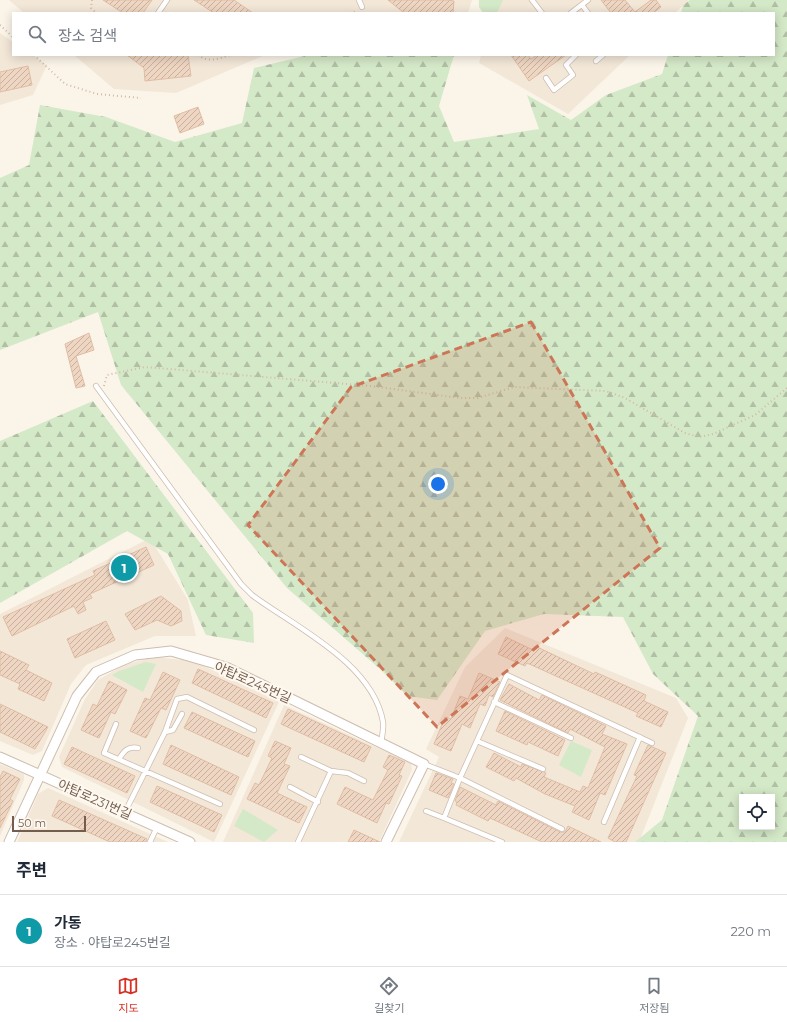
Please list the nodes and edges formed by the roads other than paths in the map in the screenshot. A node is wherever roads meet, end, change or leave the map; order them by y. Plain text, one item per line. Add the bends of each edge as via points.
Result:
1 (167, 0) edge
2 (359, 0) edge
3 (532, 0) edge
4 (588, 0) edge
5 (582, 5) junction
6 (362, 7) dead end
7 (159, 12) edge
8 (541, 12) edge
9 (572, 12) edge
10 (587, 12) edge
11 (575, 56) edge
12 (602, 56) edge
13 (596, 60) dead end
14 (546, 78) dead end
15 (96, 386) dead end
16 (494, 702) junction
17 (182, 714) dead end
18 (116, 724) dead end
19 (254, 730) dead end
20 (165, 732) junction
21 (640, 737) junction
22 (571, 738) dead end
23 (477, 741) junction
24 (381, 743) junction
25 (652, 743) dead end
26 (138, 748) dead end
27 (0, 757) edge
28 (300, 758) dead end
29 (119, 759) junction
30 (424, 764) junction
31 (543, 769) dead end
32 (146, 771) junction
33 (331, 771) junction
34 (40, 774) junction
35 (460, 778) junction
36 (364, 780) dead end
37 (290, 787) dead end
38 (318, 802) junction
39 (220, 804) dead end
40 (426, 811) dead end
41 (125, 812) junction
42 (444, 818) junction
43 (604, 822) dead end
44 (157, 827) junction
45 (562, 829) dead end
46 (9, 842) edge
47 (150, 842) edge
48 (190, 842) edge
49 (298, 842) edge
50 (386, 842) edge
51 (502, 842) edge

1 - 7 lane
2 - 6 lane
3 - 8 lane
4 - 5 lane
5 - 9 lane
5 - 10 lane
11 - 14 lane via 566,65 573,75 554,90
12 - 13 lane
15 - 24 lane via 246,590 334,653 368,685 378,703 384,723
16 - 21 lane via 507,675
16 - 22 lane
16 - 23 lane
17 - 20 lane via 173,730
18 - 29 lane via 104,753
19 - 20 lane via 187,697 182,697 177,699
20 - 32 lane
21 - 25 lane
21 - 43 lane
23 - 31 lane
23 - 35 lane
24 - 30 street, 야탑로245번길
24 - 34 street, 야탑로245번길 via 226,667 171,651 136,655 96,672 77,696
26 - 29 lane via 132,747 124,751
27 - 34 street, 야탑로231번길
28 - 33 lane
29 - 32 lane
30 - 35 lane
30 - 50 street
32 - 39 lane
32 - 41 lane
33 - 36 lane via 348,773
33 - 38 lane
34 - 41 street, 야탑로231번길
34 - 46 street, 야탑로245번길
35 - 42 lane
35 - 45 lane
37 - 38 lane
38 - 49 lane
40 - 42 lane
41 - 44 street, 야탑로231번길
42 - 51 lane
44 - 47 lane
44 - 48 street, 야탑로231번길

